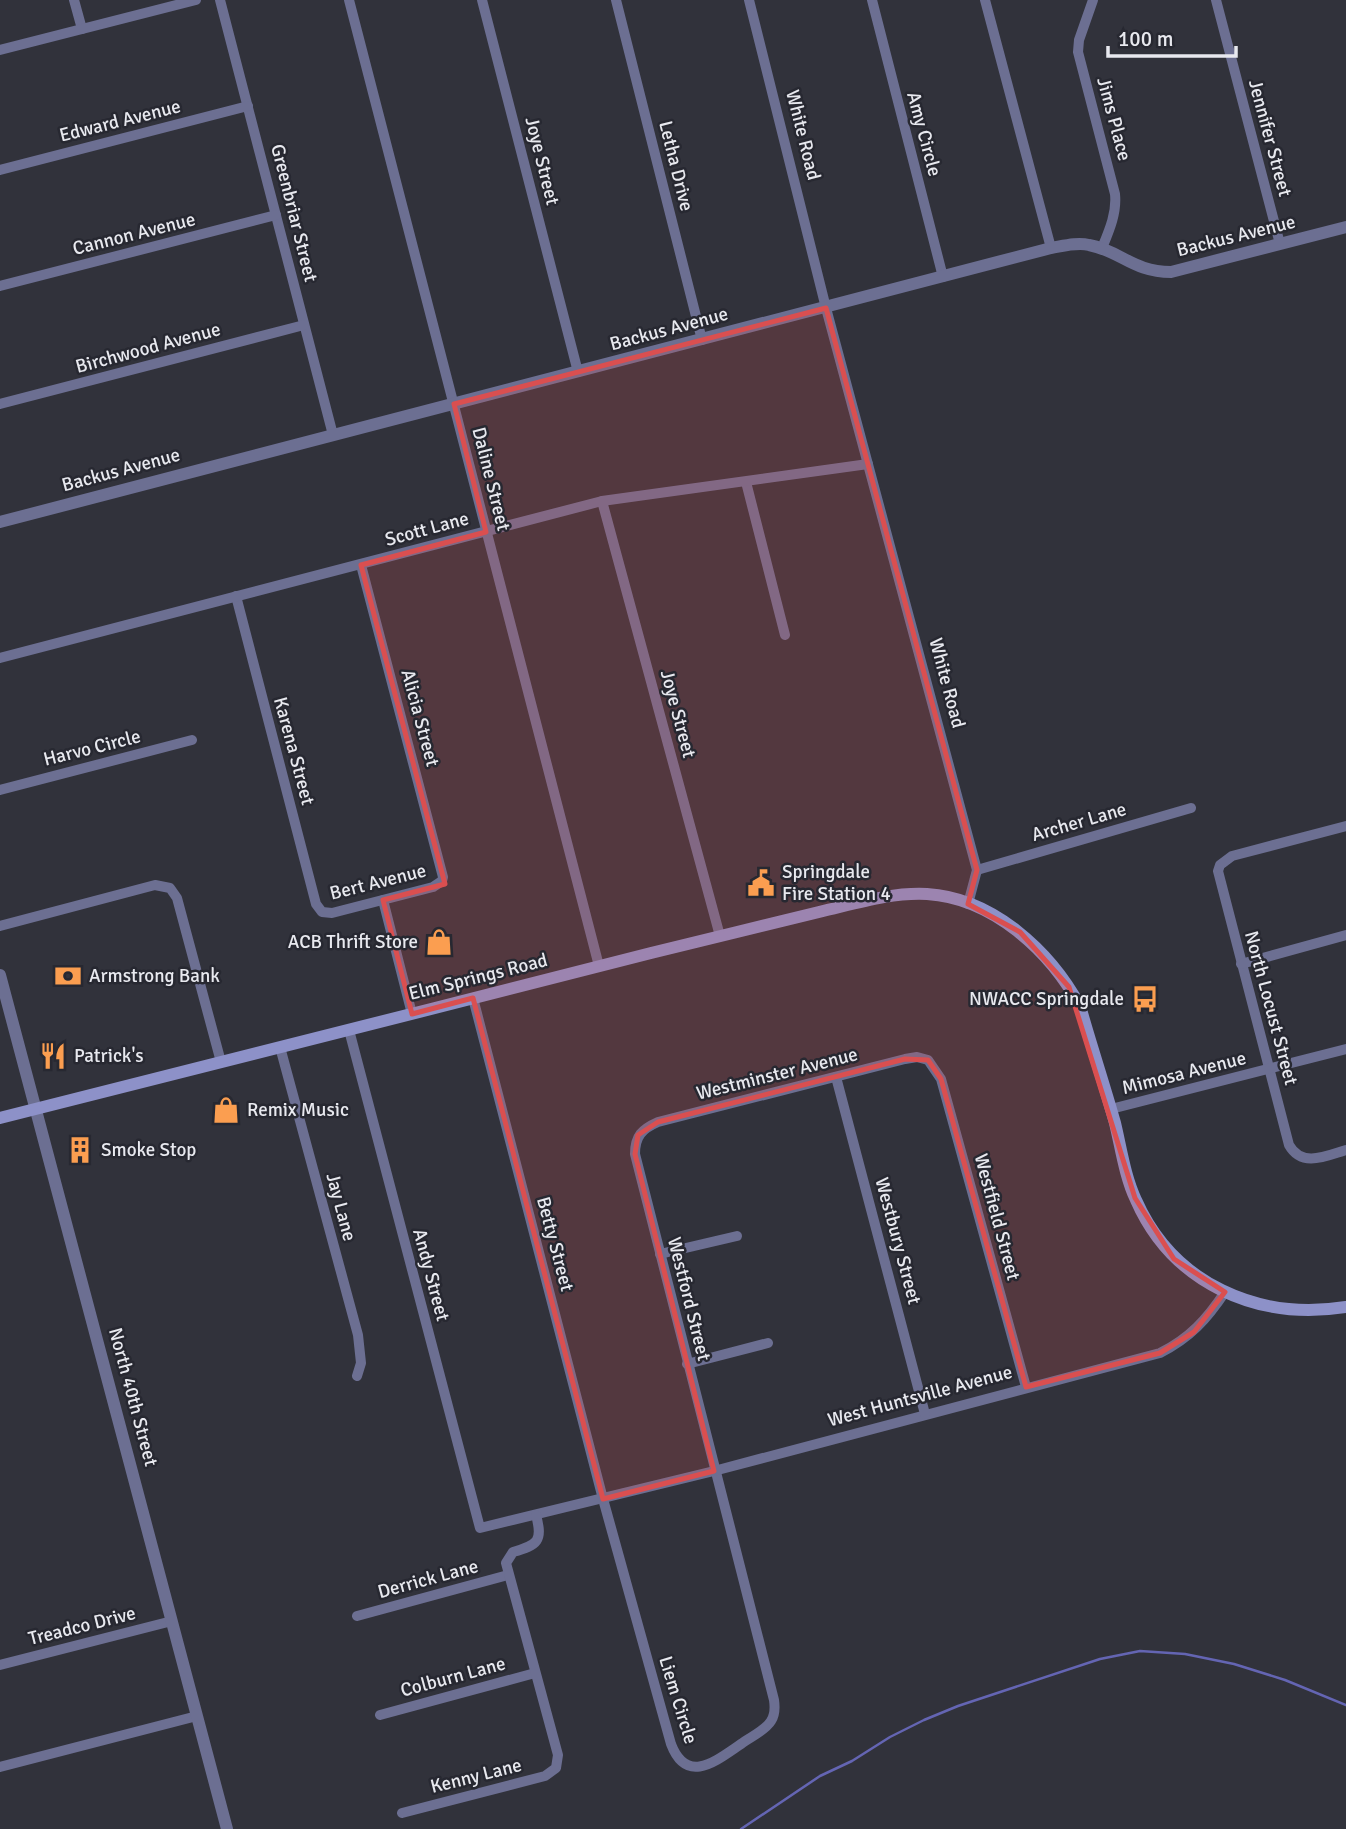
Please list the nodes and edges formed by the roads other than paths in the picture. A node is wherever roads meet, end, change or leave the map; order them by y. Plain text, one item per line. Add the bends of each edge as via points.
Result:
1 (74, 0) edge
2 (196, 0) edge
3 (220, 0) edge
4 (349, 0) edge
5 (482, 0) edge
6 (616, 0) edge
7 (749, 0) edge
8 (872, 0) edge
9 (985, 0) edge
10 (1093, 0) edge
11 (1216, 0) edge
12 (82, 29) junction
13 (0, 50) edge
14 (248, 106) junction
15 (0, 170) edge
16 (276, 215) junction
17 (1346, 229) edge
18 (1280, 244) junction
19 (1051, 248) junction
20 (1102, 248) junction
21 (943, 277) junction
22 (0, 286) edge
23 (827, 307) junction
24 (304, 325) junction
25 (702, 340) junction
26 (578, 372) junction
27 (0, 404) edge
28 (454, 404) junction
29 (333, 435) junction
30 (868, 464) junction
31 (746, 482) junction
32 (602, 501) junction
33 (0, 522) edge
34 (486, 532) junction
35 (361, 565) junction
36 (236, 596) junction
37 (785, 635) dead end
38 (0, 658) edge
39 (192, 740) dead end
40 (0, 790) edge
41 (1191, 808) dead end
42 (1346, 825) edge
43 (977, 870) junction
44 (442, 881) joint
45 (383, 900) junction
46 (968, 904) junction
47 (322, 912) joint
48 (0, 926) edge
49 (1346, 935) edge
50 (720, 936) junction
51 (1241, 964) junction
52 (599, 966) junction
53 (0, 975) edge
54 (473, 998) junction
55 (412, 1014) junction
56 (349, 1030) junction
57 (280, 1047) junction
58 (1346, 1049) edge
59 (928, 1060) joint
60 (221, 1062) junction
61 (1269, 1069) junction
62 (836, 1077) junction
63 (37, 1109) junction
64 (1111, 1109) junction
65 (0, 1118) edge
66 (638, 1135) joint
67 (1346, 1150) edge
68 (737, 1236) dead end
69 (660, 1254) junction
70 (1225, 1292) junction
71 (1346, 1307) edge
72 (768, 1343) dead end
73 (688, 1364) junction
74 (357, 1376) dead end
75 (1026, 1387) junction
76 (925, 1415) junction
77 (714, 1471) junction
78 (603, 1499) junction
79 (536, 1515) junction
80 (480, 1528) joint
81 (508, 1575) junction
82 (356, 1616) dead end
83 (172, 1621) junction
84 (0, 1665) edge
85 (535, 1673) junction
86 (380, 1715) dead end
87 (197, 1716) junction
88 (0, 1767) edge
89 (402, 1813) dead end
90 (228, 1829) edge

1 - 12 street
2 - 12 street
3 - 14 street, Greenbriar Street
4 - 28 street, Daline Street
5 - 26 street, Joye Street
6 - 25 street, Letha Drive
7 - 23 street, White Road
8 - 21 street, Amy Circle
9 - 19 street
10 - 20 street, Jims Place via 1078,52 1115,194 1112,223
11 - 18 street, Jennifer Street
12 - 13 street
14 - 15 street, Edward Avenue
14 - 16 street, Greenbriar Street
16 - 22 street, Cannon Avenue
16 - 24 street, Greenbriar Street
17 - 18 street, Backus Avenue
18 - 20 street, Backus Avenue via 1171,272 1138,267
19 - 20 street, Backus Avenue via 1087,244
19 - 21 street, Backus Avenue
21 - 23 street, Backus Avenue
23 - 25 street, Backus Avenue
23 - 30 street, White Road
24 - 27 street, Birchwood Avenue
24 - 29 street, Greenbriar Street
25 - 26 street, Backus Avenue
26 - 28 street, Backus Avenue
28 - 29 street, Backus Avenue
28 - 34 street, Daline Street
29 - 33 street, Backus Avenue
30 - 31 street, Scott Lane
30 - 43 street, White Road
31 - 32 street, Scott Lane
31 - 37 street
32 - 34 street, Scott Lane
32 - 50 street, Joye Street
34 - 35 street, Scott Lane
34 - 52 street, Daline Street
35 - 36 street, Scott Lane
35 - 44 street, Alicia Street
36 - 38 street, Scott Lane
36 - 47 street, Karena Street via 316,904
39 - 40 street, Harvo Circle
41 - 43 street, Archer Lane
42 - 51 street, North Locust Street via 1232,856 1220,865 1218,877
43 - 46 street, White Road
44 - 45 street, Bert Avenue
45 - 47 street, Bert Avenue
45 - 55 street
46 - 50 main road, Elm Springs Road via 928,894 897,895
46 - 64 main road via 1020,932 1069,987 1080,1006
48 - 60 street via 155,885 170,888 177,898
49 - 51 street
50 - 52 main road, Elm Springs Road
51 - 61 street, North Locust Street
52 - 54 main road, Elm Springs Road
53 - 63 street, North 40th Street
54 - 55 main road, Elm Springs Road
54 - 78 street, Betty Street
55 - 56 main road, Elm Springs Road
56 - 57 main road, Elm Springs Road
56 - 80 street, Andy Street
57 - 60 main road, Elm Springs Road
57 - 74 street, Jay Lane via 358,1335 361,1363
58 - 61 street, Mimosa Avenue
59 - 62 street, Westminster Avenue via 905,1059
59 - 75 street, Westfield Street via 941,1079
60 - 63 main road, Elm Springs Road
61 - 64 street, Mimosa Avenue
61 - 67 street, North Locust Street via 1289,1145 1298,1157 1313,1159
62 - 66 street, Westminster Avenue via 657,1122
62 - 76 street, Westbury Street
63 - 65 main road, Elm Springs Road
63 - 83 street, North 40th Street
64 - 70 main road via 1135,1198 1152,1230 1174,1259
66 - 69 street, Westford Street via 635,1154
68 - 69 street
69 - 73 street, Westford Street
70 - 71 main road via 1285,1311
70 - 75 street, West Huntsville Avenue via 1194,1332 1160,1353
72 - 73 street
73 - 77 street, Westford Street
75 - 76 street, West Huntsville Avenue
76 - 77 street, West Huntsville Avenue
77 - 78 street, West Huntsville Avenue
77 - 78 street, Liem Circle via 775,1708 767,1726 708,1766 682,1762 674,1751
78 - 79 street, West Huntsville Avenue
79 - 80 street, West Huntsville Avenue
79 - 81 street via 538,1539 508,1558
81 - 82 street, Derrick Lane
81 - 85 street
83 - 84 street, Treadco Drive
83 - 87 street, North 40th Street
85 - 86 street, Colburn Lane
85 - 89 street, Kenny Lane via 558,1755 556,1768 545,1776
87 - 88 street
87 - 90 street, North 40th Street

